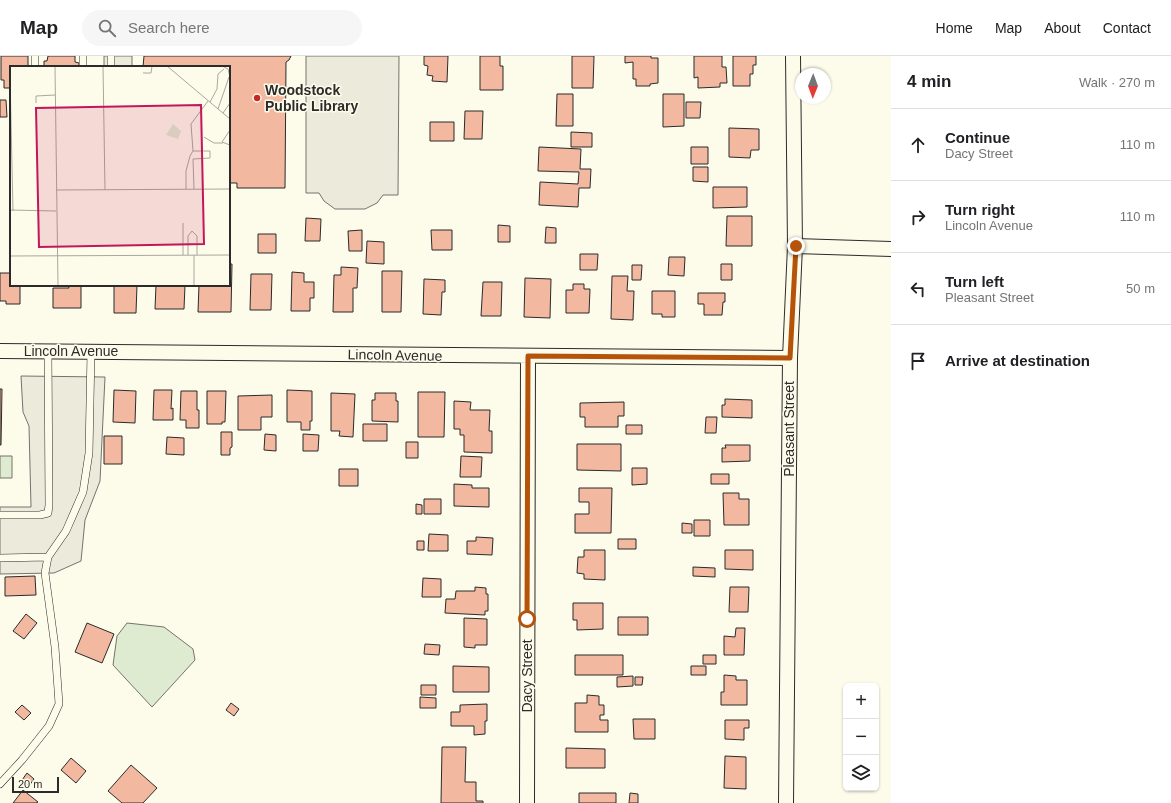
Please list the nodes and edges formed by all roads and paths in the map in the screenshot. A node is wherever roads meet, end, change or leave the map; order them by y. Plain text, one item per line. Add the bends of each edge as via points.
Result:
1 (35, 56) edge
2 (793, 56) edge
3 (36, 66) edge
4 (796, 246) junction
5 (891, 249) edge
6 (0, 351) edge
7 (91, 351) junction
8 (48, 352) junction
9 (528, 356) junction
10 (790, 358) junction
11 (0, 515) edge
12 (48, 557) junction
13 (0, 558) edge
14 (0, 784) edge
15 (527, 803) edge
16 (786, 803) edge

1 - 3 lane
2 - 4 street, Pleasant Street
4 - 5 street
4 - 10 street, Pleasant Street
6 - 8 street, Lincoln Avenue
7 - 8 street, Lincoln Avenue
7 - 9 street, Lincoln Avenue
7 - 12 lane via 89,453 83,492 66,531
8 - 11 lane via 48,513
9 - 10 street, Lincoln Avenue
9 - 15 street, Dacy Street
10 - 16 street, Pleasant Street
12 - 13 lane
12 - 14 lane via 45,573 60,704 49,726

